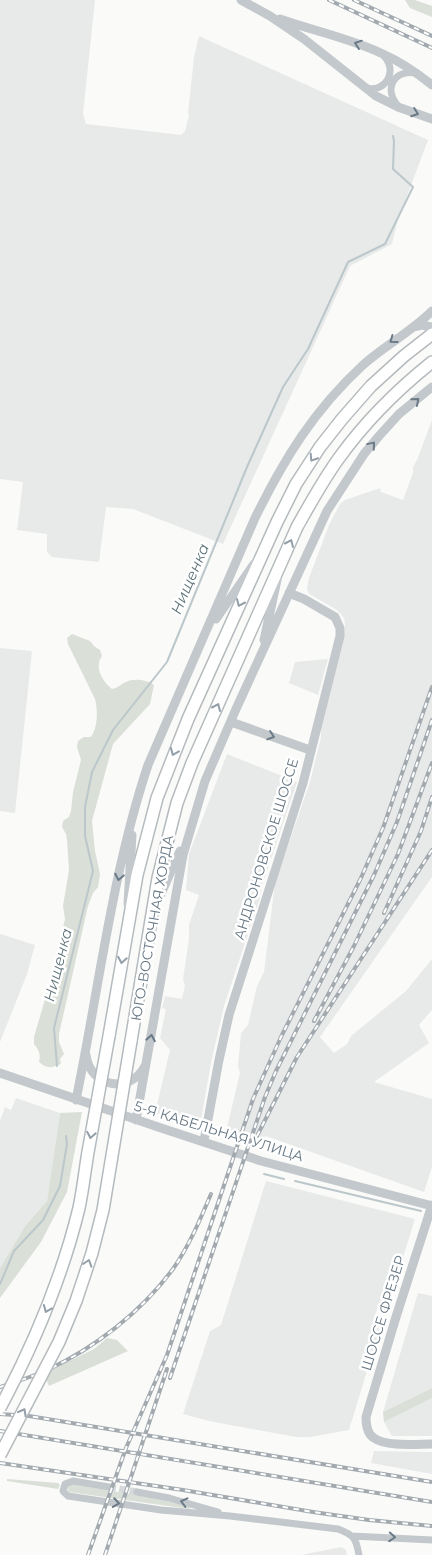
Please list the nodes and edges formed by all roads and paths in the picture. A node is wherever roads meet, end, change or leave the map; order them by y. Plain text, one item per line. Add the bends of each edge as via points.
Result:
1 (241, 0) edge
2 (270, 16) junction
3 (382, 53) junction
4 (417, 73) junction
5 (432, 85) edge
6 (363, 87) junction
7 (398, 107) junction
8 (432, 119) edge
9 (432, 311) edge
10 (432, 327) edge
11 (410, 328) junction
12 (432, 334) edge
13 (432, 362) edge
14 (432, 387) edge
15 (265, 547) junction
16 (281, 564) junction
17 (289, 593) junction
18 (204, 636) junction
19 (260, 658) junction
20 (231, 722) junction
21 (310, 750) junction
22 (133, 812) junction
23 (191, 825) junction
24 (152, 915) junction
25 (126, 941) junction
26 (86, 1048) junction
27 (147, 1059) junction
28 (0, 1073) edge
29 (76, 1100) junction
30 (136, 1120) junction
31 (204, 1141) junction
32 (431, 1211) edge
33 (0, 1408) edge
34 (432, 1444) edge
35 (0, 1455) edge
36 (109, 1487) tunnel mouth
37 (137, 1492) tunnel mouth
38 (230, 1516) junction
39 (352, 1536) junction
40 (432, 1540) edge
41 (359, 1555) edge

1 - 2 street
3 -> 2 street
2 - 6 street
3 - 4 street
3 - 6 street via 391,68 388,80 379,88
4 - 5 street
4 - 7 street via 406,73 394,80 391,95
6 - 7 street
7 -> 8 street
9 - 11 street
10 - 11 street
11 -> 18 street via 382,348 342,386 290,452 274,479
12 -> 15 main road, ЮГО-ВОСТОЧНАЯ ХОРДА via 378,380 320,446 296,484
16 -> 13 main road, ЮГО-ВОСТОЧНАЯ ХОРДА via 297,527 337,460 385,403
17 -> 14 street via 328,511 364,454 400,414
15 - 18 street
15 -> 25 main road, ЮГО-ВОСТОЧНАЯ ХОРДА via 156,798 137,875
16 - 19 street
24 -> 16 main road, ЮГО-ВОСТОЧНАЯ ХОРДА via 180,795
17 - 19 street
17 - 21 street, АНДРОНОВСКОЕ ШОССЕ via 336,617 340,628
18 - 22 street via 148,765
19 - 20 street
20 -> 21 street
20 - 23 street via 205,781
21 - 31 street, АНДРОНОВСКОЕ ШОССЕ via 303,783 229,1015
22 - 25 street
22 -> 26 street
23 - 24 street
27 -> 23 street
35 -> 24 main road, ЮГО-ВОСТОЧНАЯ ХОРДА, bridge via 59,1342 92,1253 103,1210
25 -> 33 main road, ЮГО-ВОСТОЧНАЯ ХОРДА, bridge via 79,1207 51,1299
26 - 27 street via 90,1068 101,1080 111,1084 132,1080 143,1069
26 - 29 street
27 - 30 street
28 - 29 street, 5-Я КАБЕЛЬНАЯ УЛИЦА
29 - 30 street, 5-Я КАБЕЛЬНАЯ УЛИЦА
30 - 31 street, 5-Я КАБЕЛЬНАЯ УЛИЦА
31 - 32 street, 5-Я КАБЕЛЬНАЯ УЛИЦА
32 - 34 street, ШОССЕ ФРЕЗЕР via 366,1417 368,1430 381,1442
36 -> 38 street via 73,1481 65,1484 63,1490 76,1498
38 -> 37 street
38 - 39 street via 338,1529
39 -> 40 street
39 - 41 street

